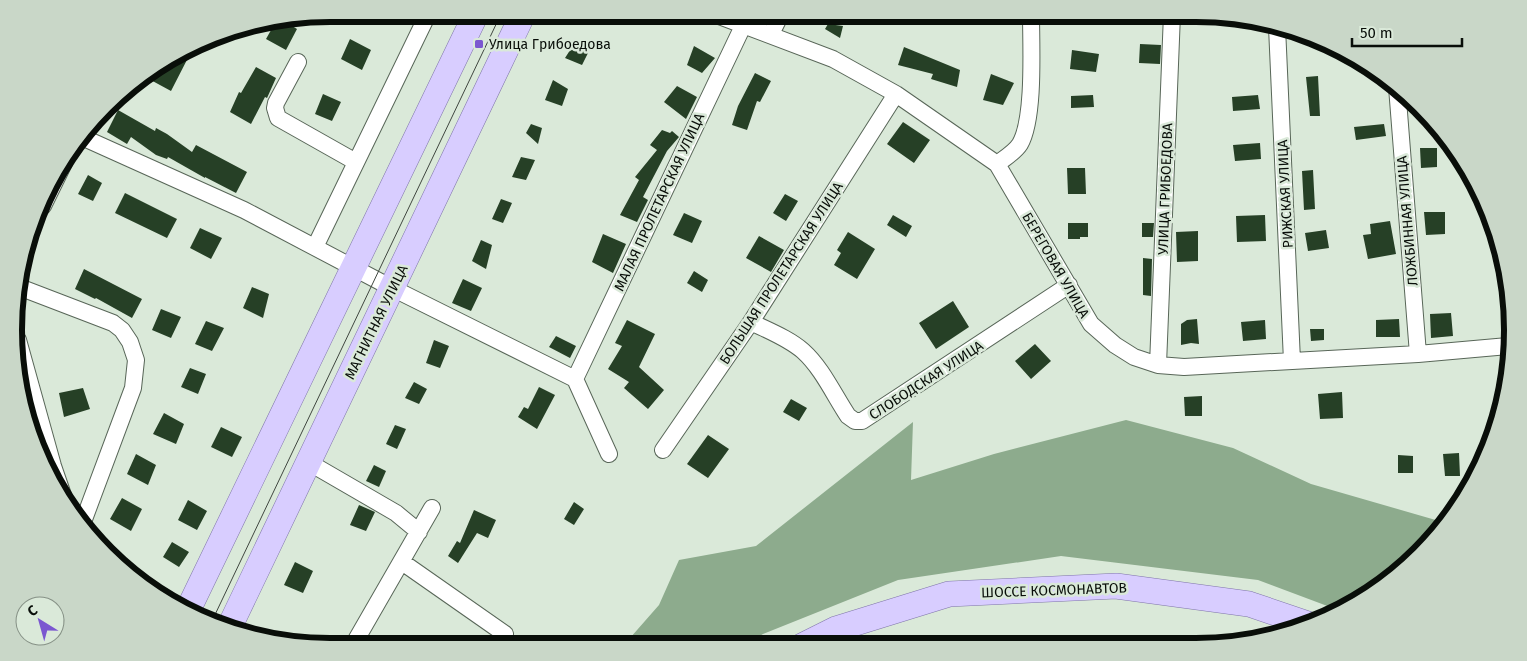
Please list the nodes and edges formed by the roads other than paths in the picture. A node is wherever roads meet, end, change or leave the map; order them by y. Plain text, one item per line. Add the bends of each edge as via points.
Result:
1 (424, 22) edge
2 (472, 22) edge
3 (520, 22) edge
4 (733, 22) edge
5 (777, 22) edge
6 (1031, 22) edge
7 (1172, 22) edge
8 (743, 26) junction
9 (1277, 33) edge
10 (771, 34) junction
11 (298, 62) dead end
12 (896, 94) junction
13 (1398, 97) edge
14 (88, 140) edge
15 (356, 162) junction
16 (997, 164) junction
17 (315, 247) junction
18 (354, 267) junction
19 (1069, 286) junction
20 (392, 288) junction
21 (25, 289) edge
22 (751, 322) junction
23 (1504, 346) edge
24 (1418, 354) junction
25 (1292, 361) junction
26 (24, 362) edge
27 (1158, 365) junction
28 (575, 379) junction
29 (663, 450) dead end
30 (609, 454) dead end
31 (52, 462) edge
32 (308, 462) junction
33 (432, 508) dead end
34 (85, 517) edge
35 (419, 532) junction
36 (402, 562) junction
37 (190, 605) edge
38 (1299, 621) edge
39 (232, 622) edge
40 (505, 634) dead end
41 (357, 638) edge
42 (818, 638) edge

1 - 15 street
2 - 18 main road
3 - 20 main road, МАГНИТНАЯ УЛИЦА
4 - 8 street, БЕРЕГОВАЯ УЛИЦА
5 - 10 street
6 - 16 street via 1027,128 1012,154
7 - 27 street, УЛИЦА ГРИБОЕДОВА
8 - 10 street, БЕРЕГОВАЯ УЛИЦА
8 - 28 street, МАЛАЯ ПРОЛЕТАРСКАЯ УЛИЦА
9 - 25 street, РИЖСКАЯ УЛИЦА
10 - 12 street, БЕРЕГОВАЯ УЛИЦА via 833,58
11 - 15 street via 276,103 278,118
12 - 16 street, БЕРЕГОВАЯ УЛИЦА
12 - 22 street, БОЛЬШАЯ ПРОЛЕТАРСКАЯ УЛИЦА
13 - 24 street, ЛОЖБИННАЯ УЛИЦА
14 - 17 street via 244,210
15 - 17 street
16 - 19 street, БЕРЕГОВАЯ УЛИЦА
17 - 18 street
18 - 20 street
18 - 37 main road
19 - 22 street, СЛОБОДСКАЯ УЛИЦА via 862,421 848,416 813,361 803,351
19 - 27 street, БЕРЕГОВАЯ УЛИЦА via 1091,324 1115,346 1134,358
20 - 28 street
20 - 32 main road, МАГНИТНАЯ УЛИЦА
21 - 34 street via 113,323 130,342 136,360 134,388
22 - 29 street, БОЛЬШАЯ ПРОЛЕТАРСКАЯ УЛИЦА
23 - 24 street, БЕРЕГОВАЯ УЛИЦА
24 - 25 street, БЕРЕГОВАЯ УЛИЦА
25 - 27 street, БЕРЕГОВАЯ УЛИЦА via 1184,367
26 - 31 street
28 - 30 street
32 - 35 street via 396,514
32 - 39 main road, МАГНИТНАЯ УЛИЦА
33 - 35 street
35 - 36 street
36 - 40 street
36 - 41 street
38 - 42 main road, ШОССЕ КОСМОНАВТОВ via 1249,604 1116,586 949,594 836,629

